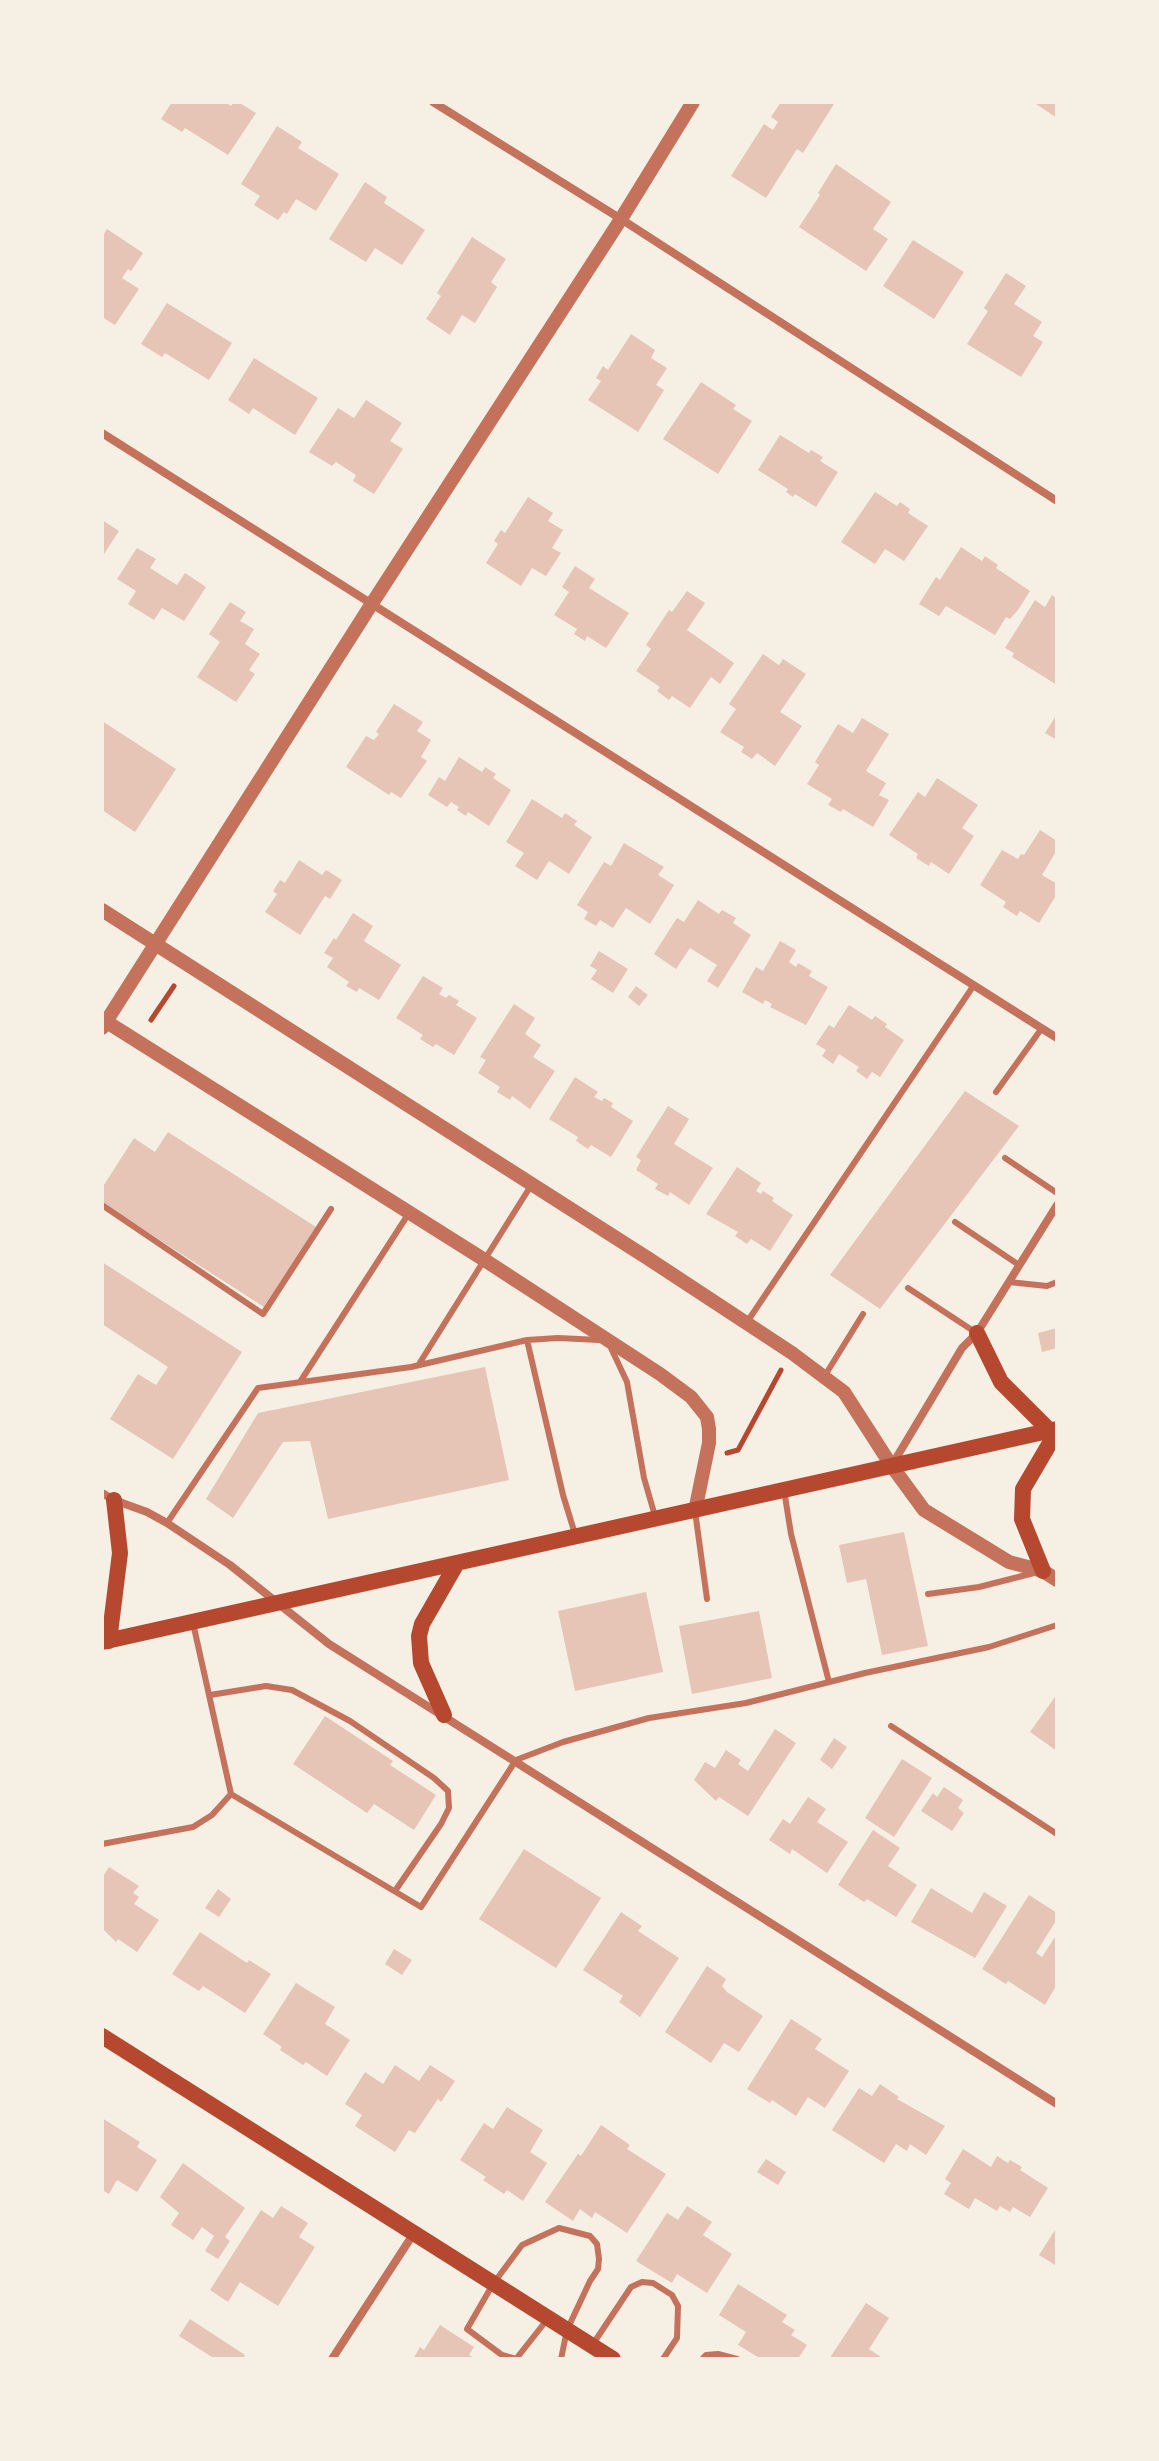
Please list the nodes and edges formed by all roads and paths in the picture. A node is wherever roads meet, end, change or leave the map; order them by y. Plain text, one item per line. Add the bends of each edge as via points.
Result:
1 (433, 102) edge
2 (693, 102) edge
3 (621, 219) junction
4 (102, 433) edge
5 (1057, 501) edge
6 (371, 605) junction
7 (102, 910) edge
8 (156, 944) junction
9 (974, 985) junction
10 (174, 986) dead end
11 (151, 1020) dead end
12 (103, 1023) edge
13 (1042, 1028) junction
14 (1057, 1038) edge
15 (996, 1092) dead end
16 (1005, 1158) dead end
17 (532, 1184) junction
18 (1057, 1193) edge
19 (102, 1205) edge
20 (1057, 1205) edge
21 (331, 1209) dead end
22 (409, 1213) junction
23 (955, 1222) dead end
24 (483, 1259) junction
25 (1019, 1265) junction
26 (1009, 1282) junction
27 (1057, 1282) edge
28 (908, 1288) dead end
29 (863, 1314) dead end
30 (747, 1322) junction
31 (977, 1333) junction
32 (527, 1340) junction
33 (608, 1340) junction
34 (419, 1365) junction
35 (781, 1369) dead end
36 (824, 1377) junction
37 (299, 1382) junction
38 (1055, 1430) edge
39 (718, 1455) dead end
40 (891, 1465) junction
41 (784, 1490) junction
42 (108, 1497) edge
43 (695, 1511) junction
44 (656, 1519) junction
45 (167, 1523) junction
46 (576, 1537) junction
47 (457, 1563) junction
48 (1050, 1576) edge
49 (928, 1594) dead end
50 (707, 1599) dead end
51 (279, 1603) junction
52 (193, 1623) junction
53 (1057, 1625) edge
54 (106, 1642) edge
55 (829, 1682) junction
56 (210, 1695) junction
57 (444, 1715) junction
58 (891, 1726) dead end
59 (516, 1760) junction
60 (231, 1794) junction
61 (1057, 1834) edge
62 (102, 1844) edge
63 (395, 1891) junction
64 (102, 2036) edge
65 (1057, 2104) edge
66 (414, 2233) junction
67 (493, 2284) junction
68 (548, 2318) junction
69 (567, 2330) junction
70 (592, 2346) junction
71 (332, 2359) edge
72 (516, 2359) edge
73 (561, 2359) edge
74 (613, 2359) edge
75 (663, 2359) edge
76 (702, 2359) edge
77 (737, 2359) edge

1 - 3 street
2 - 3 street
3 - 5 street
3 - 6 street
4 - 6 street
6 - 8 street
6 - 9 street
7 - 8 street
8 - 12 street
8 - 17 street
9 - 13 street
9 - 30 lane
10 - 11 path
12 - 22 street
13 - 14 street
13 - 15 lane
16 - 18 lane
17 - 24 lane
17 - 30 street
19 - 21 lane via 263,1314
20 - 25 street
22 - 24 street
22 - 37 lane
23 - 25 lane
24 - 33 street
24 - 34 lane
25 - 26 street
26 - 27 lane
26 - 31 street
28 - 31 lane
29 - 36 lane
30 - 36 street
31 - 38 main road via 1001,1382
31 - 40 street via 962,1348
32 - 33 lane
32 - 34 lane
32 - 46 lane
33 - 43 street via 677,1385 707,1417 709,1443
33 - 44 lane via 627,1382
34 - 37 lane
35 - 39 path via 738,1450
36 - 40 street via 844,1392
37 - 45 lane via 258,1388
38 - 40 main road
38 - 48 main road via 1023,1489 1022,1519
40 - 41 main road
40 - 48 street via 924,1510 1009,1562
41 - 43 main road
41 - 55 lane
42 - 45 street
42 - 54 main road via 120,1553
43 - 44 main road
43 - 50 lane
44 - 46 main road
45 - 51 street
46 - 47 main road
47 - 51 main road
47 - 57 main road via 419,1636 421,1663
48 - 49 lane
51 - 52 main road
51 - 57 street via 329,1644
52 - 54 main road
52 - 56 lane
53 - 55 lane via 989,1647
55 - 59 lane via 746,1703 649,1718
56 - 60 lane
56 - 63 lane via 266,1686 292,1690 350,1721 448,1791 445,1816
57 - 59 street
58 - 61 lane
59 - 63 lane via 421,1907
59 - 65 street
60 - 62 lane via 193,1827
60 - 63 lane
64 - 66 main road
66 - 67 main road
66 - 71 street
67 - 68 main road
67 - 69 lane via 531,2240 559,2228 590,2236 597,2244 598,2269
67 - 72 lane via 467,2329
68 - 69 main road
68 - 72 lane
69 - 70 main road
69 - 73 lane
70 - 74 main road
70 - 75 lane via 631,2287 653,2283 672,2295 678,2306 677,2338
76 - 77 lane via 718,2354

